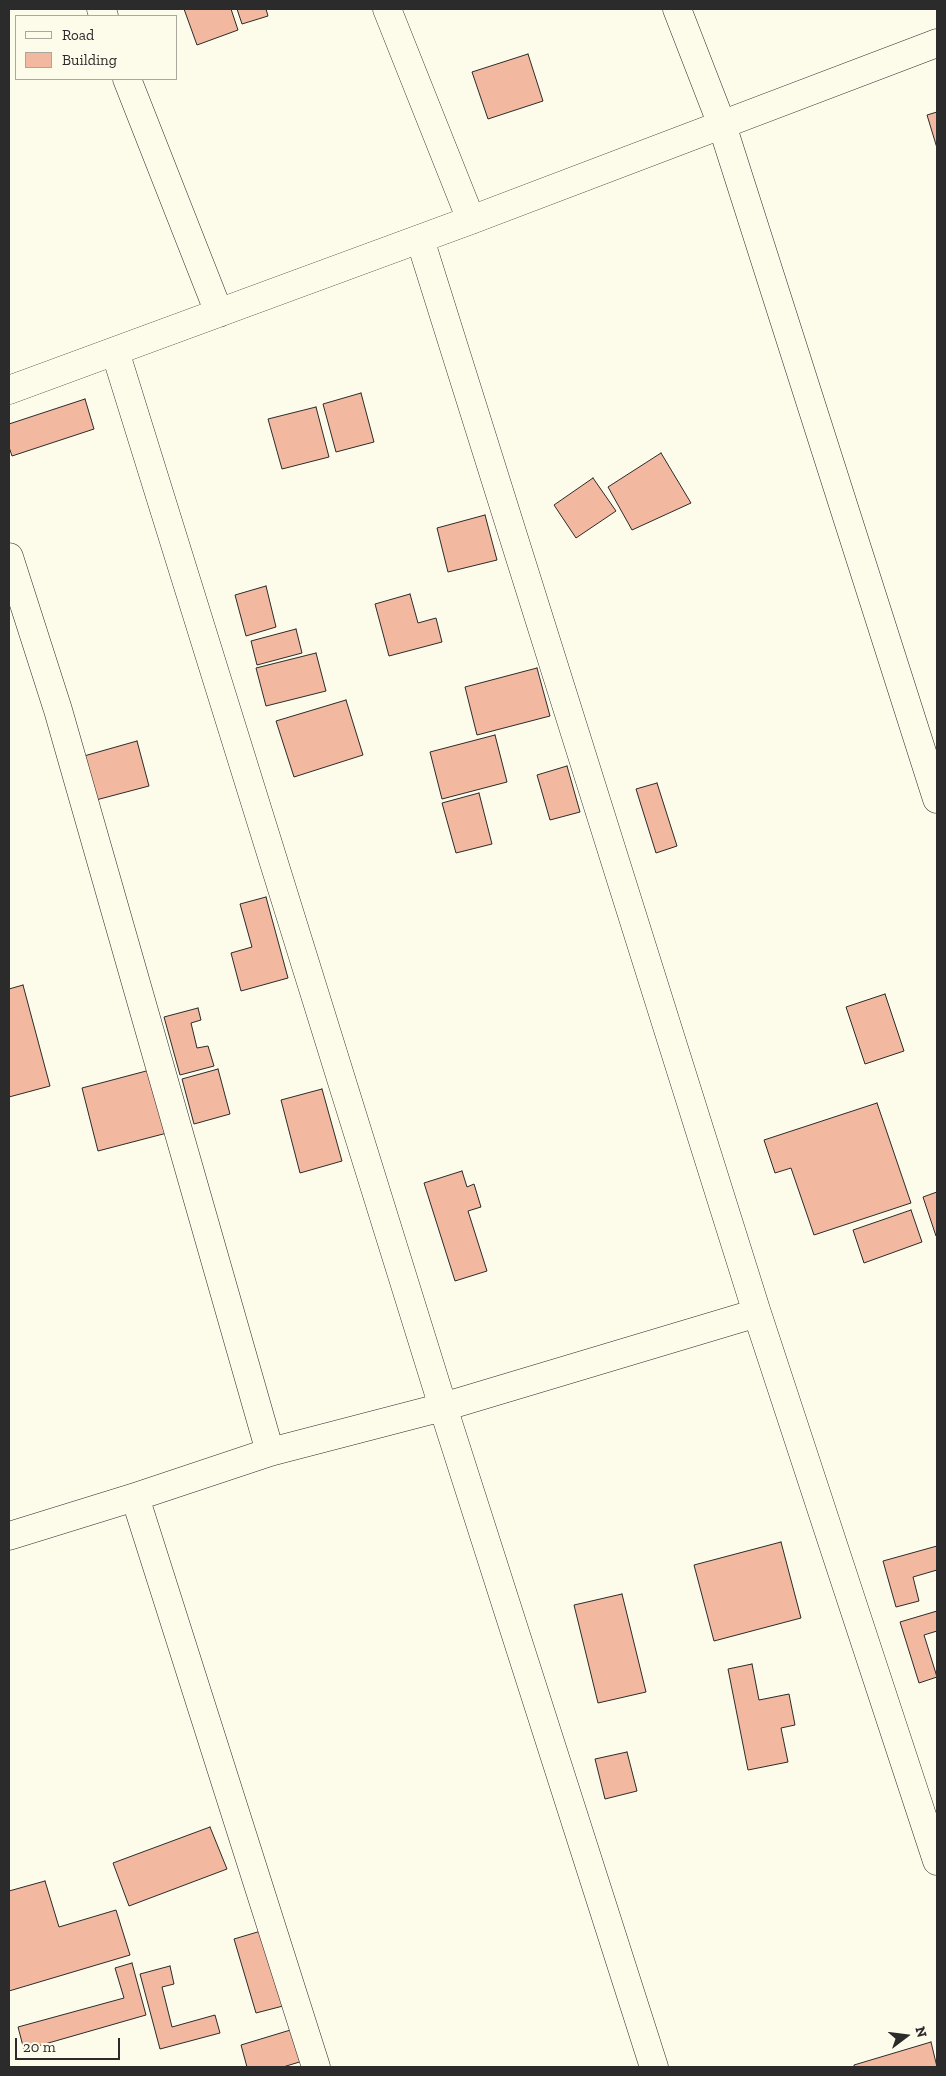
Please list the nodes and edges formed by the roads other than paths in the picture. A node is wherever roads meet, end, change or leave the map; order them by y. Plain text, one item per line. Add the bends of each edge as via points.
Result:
1 (387, 9) edge
2 (677, 9) edge
3 (937, 43) edge
4 (127, 80) edge
5 (722, 125) junction
6 (471, 220) junction
7 (420, 239) junction
8 (219, 313) junction
9 (115, 351) junction
10 (9, 390) edge
11 (9, 557) edge
12 (937, 799) edge
13 (757, 1313) junction
14 (443, 1407) junction
15 (270, 1452) junction
16 (135, 1498) junction
17 (9, 1536) edge
18 (937, 1861) edge
19 (316, 2067) edge
20 (654, 2067) edge

1 - 6 street
2 - 5 street
3 - 5 street
4 - 8 street
5 - 6 street
5 - 12 street
6 - 7 street
7 - 8 street
7 - 13 street
8 - 9 street
9 - 10 street
9 - 14 street
11 - 15 street via 64,729
13 - 14 street
13 - 18 street
14 - 15 street
14 - 20 street
15 - 16 street
16 - 17 street
16 - 19 street

